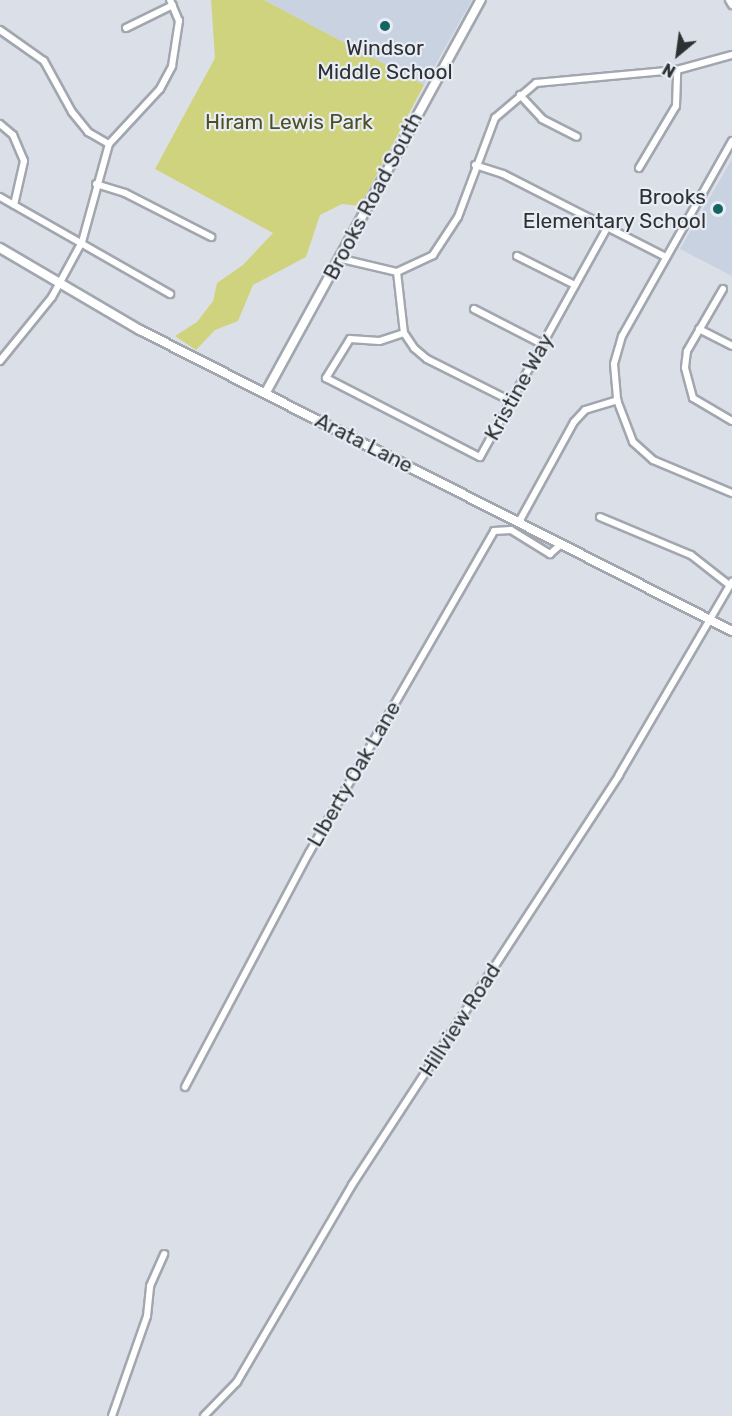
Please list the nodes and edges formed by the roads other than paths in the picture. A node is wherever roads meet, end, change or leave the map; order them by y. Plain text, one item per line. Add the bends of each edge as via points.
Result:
1 (481, 0) edge
2 (729, 0) edge
3 (171, 3) edge
4 (732, 5) edge
5 (126, 28) dead end
6 (0, 30) edge
7 (732, 55) edge
8 (677, 69) junction
9 (520, 95) junction
10 (0, 124) edge
11 (577, 137) dead end
12 (732, 141) edge
13 (109, 144) junction
14 (475, 165) junction
15 (639, 168) dead end
16 (96, 184) junction
17 (0, 197) edge
18 (14, 205) junction
19 (607, 228) junction
20 (211, 237) dead end
21 (82, 242) junction
22 (0, 248) edge
23 (517, 256) dead end
24 (666, 257) junction
25 (342, 259) junction
26 (397, 272) junction
27 (62, 280) junction
28 (575, 285) junction
29 (723, 289) dead end
30 (170, 294) dead end
31 (474, 309) dead end
32 (699, 329) junction
33 (404, 333) junction
34 (542, 344) junction
35 (732, 346) edge
36 (0, 361) edge
37 (266, 392) junction
38 (617, 399) junction
39 (511, 401) junction
40 (732, 421) edge
41 (732, 493) edge
42 (600, 517) dead end
43 (519, 522) junction
44 (559, 546) junction
45 (730, 583) edge
46 (710, 620) junction
47 (732, 631) edge
48 (185, 1087) dead end
49 (164, 1254) dead end
50 (112, 1416) edge
51 (204, 1416) edge

1 - 25 street, Brooks Road South via 378,181
2 - 4 street
3 - 5 street
3 - 13 street via 179,21 179,41 172,66 160,89
6 - 13 street via 44,61 72,112 88,132
7 - 8 street
8 - 9 street via 547,80
8 - 15 street via 676,105
9 - 11 street via 542,119
9 - 14 street via 495,118
10 - 18 street via 13,135 24,161
12 - 24 street
13 - 16 street
14 - 19 street via 503,174
14 - 26 street via 448,237 416,267
16 - 20 street via 125,193
16 - 21 street via 91,219
17 - 18 street
18 - 21 street
19 - 24 street
19 - 28 street, Kristine Way
21 - 27 street
21 - 30 street
22 - 27 street, Arata Lane
23 - 28 street
24 - 38 street via 616,349
25 - 26 street
25 - 37 street, Brooks Road South
26 - 33 street
27 - 36 street
27 - 37 street, Arata Lane via 140,330
28 - 34 street, Kristine Way
29 - 32 street
31 - 34 street
32 - 35 street
32 - 40 street via 687,351 687,383 702,406
33 - 39 street via 427,359
33 - 39 street, Kristine Way via 379,340 350,339 326,378 480,457
34 - 39 street, Kristine Way
37 - 43 street, Arata Lane
38 - 41 street via 626,428 642,452
38 - 43 street via 585,410 574,422
42 - 45 street via 692,555
43 - 44 street, Arata Lane
44 - 46 street, Arata Lane
44 - 48 street, LIberty Oak Lane via 550,554 511,530 494,531 309,853
45 - 46 street, Hillview Road
46 - 47 street, Arata Lane
46 - 51 street, Hillview Road via 619,775 352,1185 237,1382
49 - 50 street via 150,1286 147,1316

